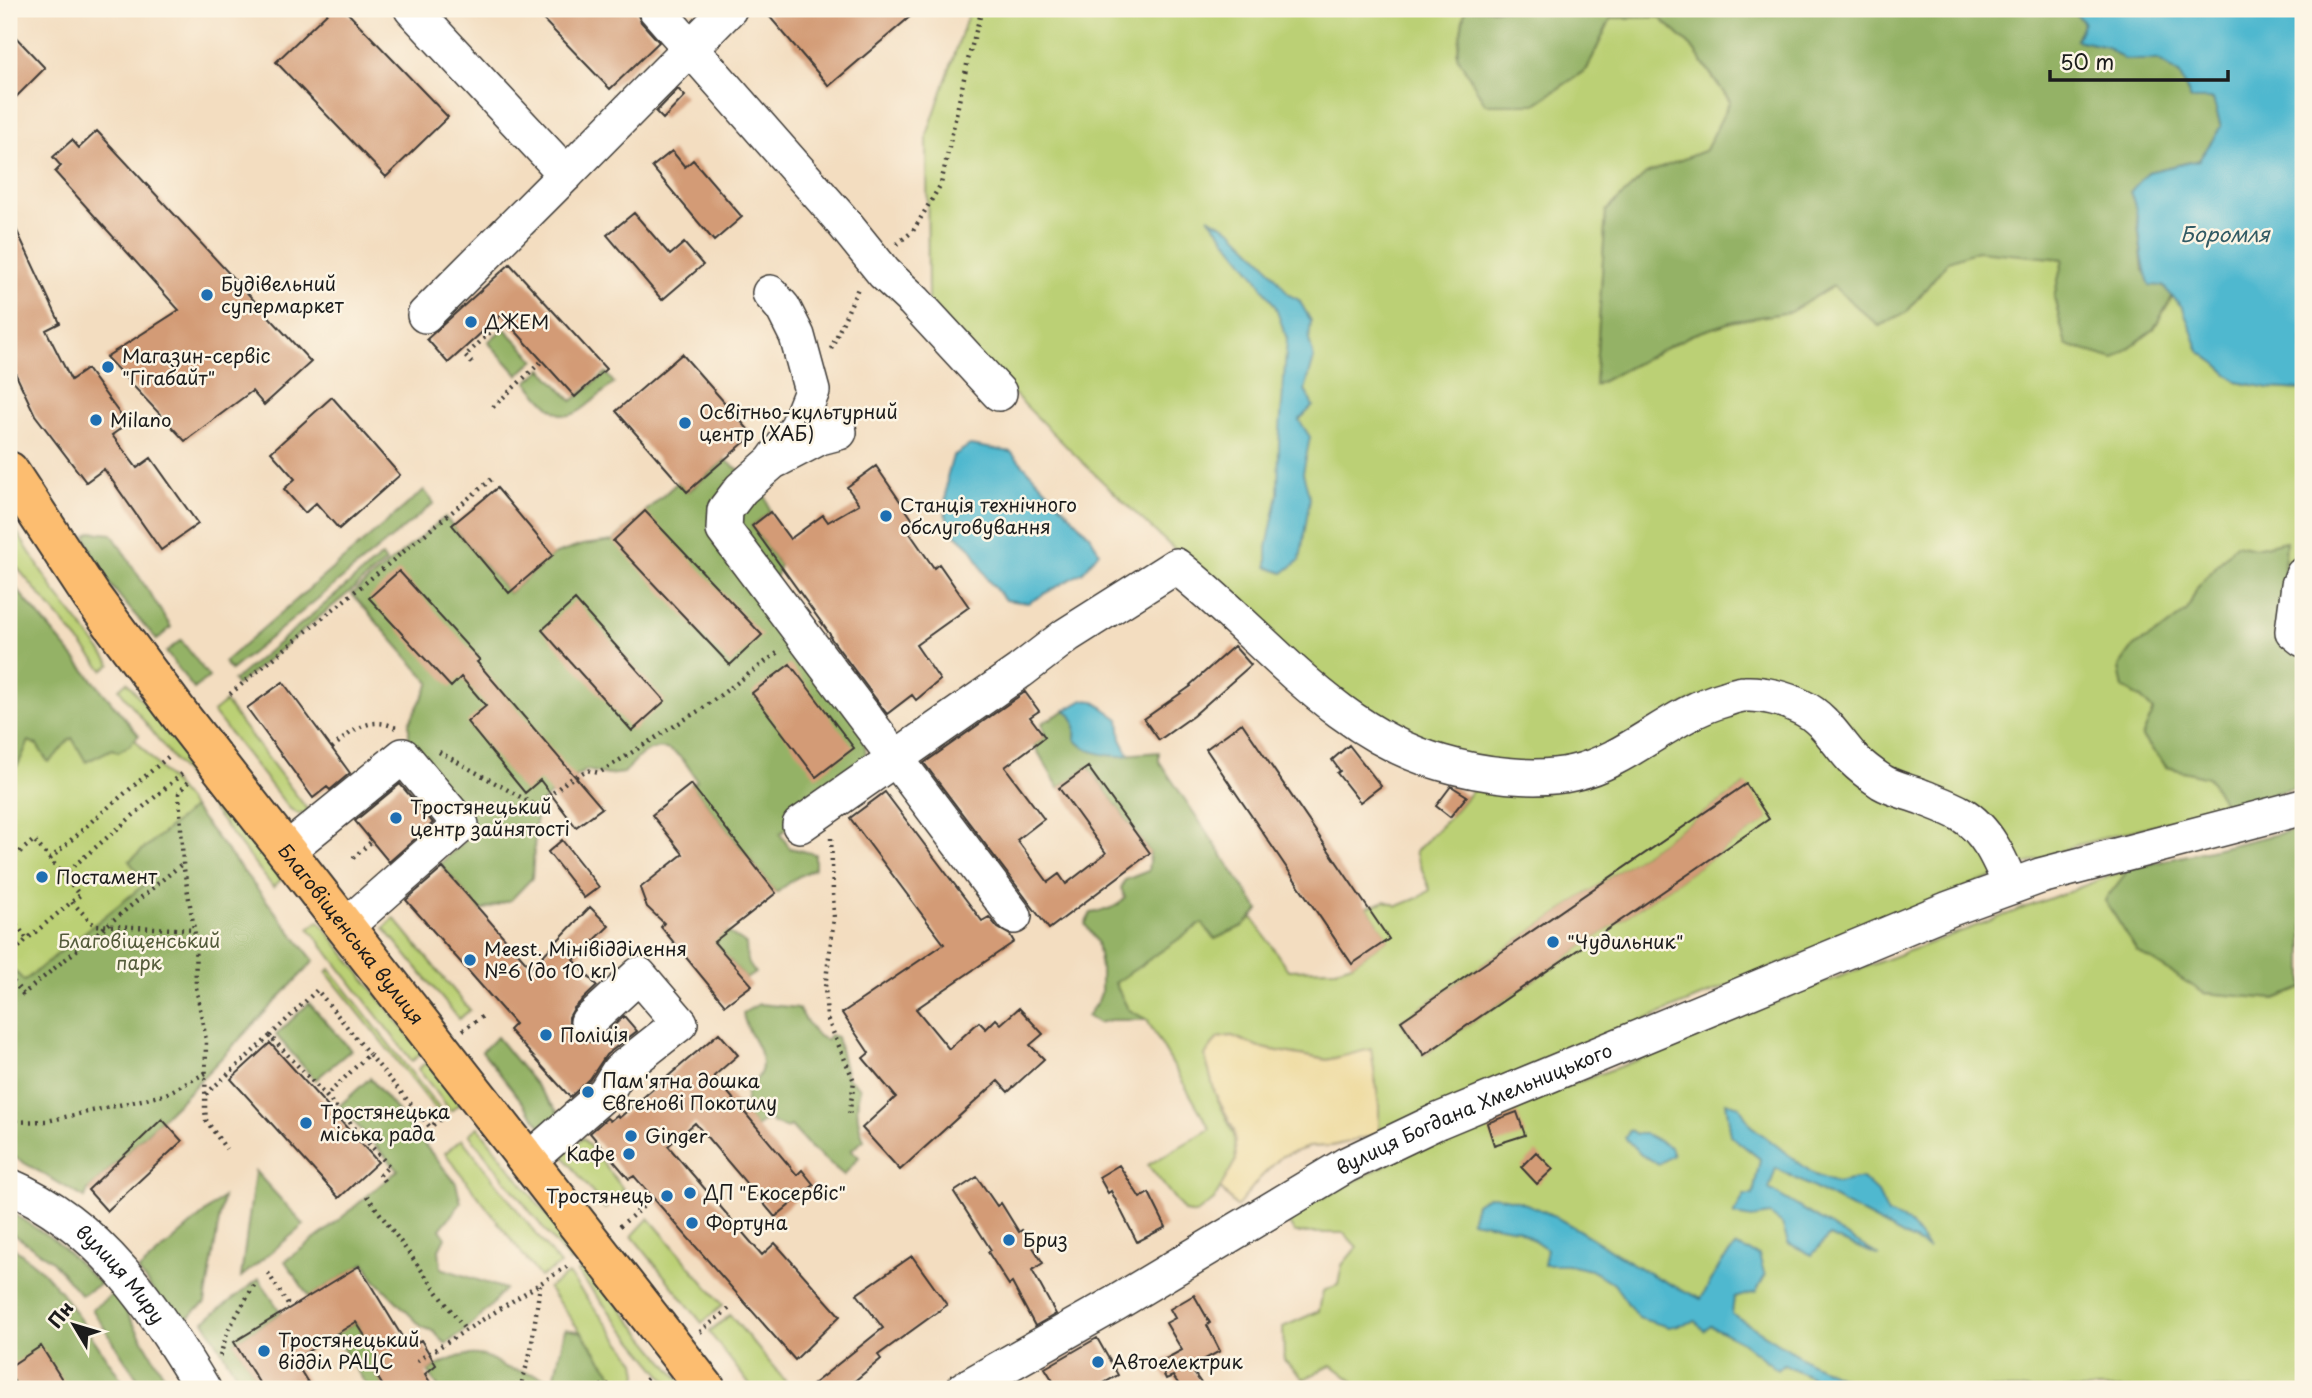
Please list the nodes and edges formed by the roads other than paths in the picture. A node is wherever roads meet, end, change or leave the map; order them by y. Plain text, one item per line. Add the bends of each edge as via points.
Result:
1 (412, 9) edge
2 (656, 9) edge
3 (729, 9) edge
4 (692, 48) junction
5 (566, 174) junction
6 (770, 293) dead end
7 (425, 315) dead end
8 (999, 393) dead end
9 (839, 432) dead end
10 (772, 462) junction
11 (9, 471) edge
12 (2303, 575) edge
13 (2303, 639) edge
14 (894, 758) junction
15 (2303, 807) edge
16 (813, 816) road end
17 (286, 851) junction
18 (2011, 886) junction
19 (1014, 916) dead end
20 (345, 927) junction
21 (589, 1021) dead end
22 (528, 1161) junction
23 (9, 1186) edge
24 (203, 1389) edge
25 (705, 1389) edge
26 (964, 1389) edge

1 - 5 street
2 - 4 street
3 - 4 street
4 - 5 street
4 - 8 street via 884,273
5 - 7 street
6 - 10 street via 797,336 812,391 798,426
9 - 10 street
10 - 14 street via 724,510 724,530
11 - 17 main road, Благовіщенська вулиця via 92,597
12 - 13 street via 2293,631
14 - 16 street
14 - 18 street via 1067,635 1177,566 1286,666 1370,731 1408,752 1444,764 1534,777 1573,773 1610,759 1710,703 1745,694 1778,698 1804,708 1825,724 1854,760 1884,782 1962,814 1997,854
14 - 19 street
15 - 18 street, вулиця Богдана Хмельницького
17 - 20 main road, Благовіщенська вулиця
17 - 20 street via 403,756 461,825
18 - 26 street, вулиця Богдана Хмельницького via 1547,1075 1346,1165
20 - 22 main road, Благовіщенська вулиця
21 - 22 street via 639,975 680,1023 619,1071 606,1092
22 - 25 main road, Благовіщенська вулиця
23 - 24 street, вулиця Миру via 91,1239 122,1270 151,1305

